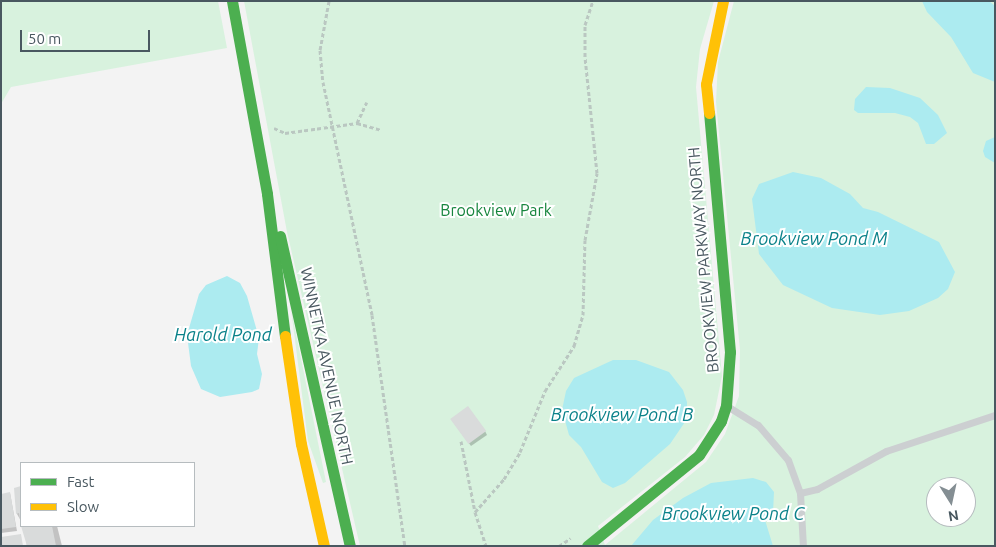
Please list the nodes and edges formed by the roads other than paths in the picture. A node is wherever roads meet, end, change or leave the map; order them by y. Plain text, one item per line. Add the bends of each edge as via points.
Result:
1 (723, 1) edge
2 (232, 4) edge
3 (267, 194) junction
4 (726, 406) junction
5 (995, 415) edge
6 (800, 493) junction
7 (324, 546) edge
8 (350, 546) edge
9 (587, 546) edge
10 (803, 546) edge

1 - 4 street, BROOKVIEW PARKWAY NORTH via 706,84 730,352
2 - 3 street, WINNETKA AVENUE NORTH
3 - 7 street, WINNETKA AVENUE NORTH via 275,278 299,434
3 - 8 street, WINNETKA AVENUE NORTH via 284,248
4 - 6 lane via 758,425 776,443 788,460
4 - 9 street, BROOKVIEW PARKWAY NORTH via 721,422 699,455
5 - 6 lane via 886,451 817,489
6 - 10 lane

